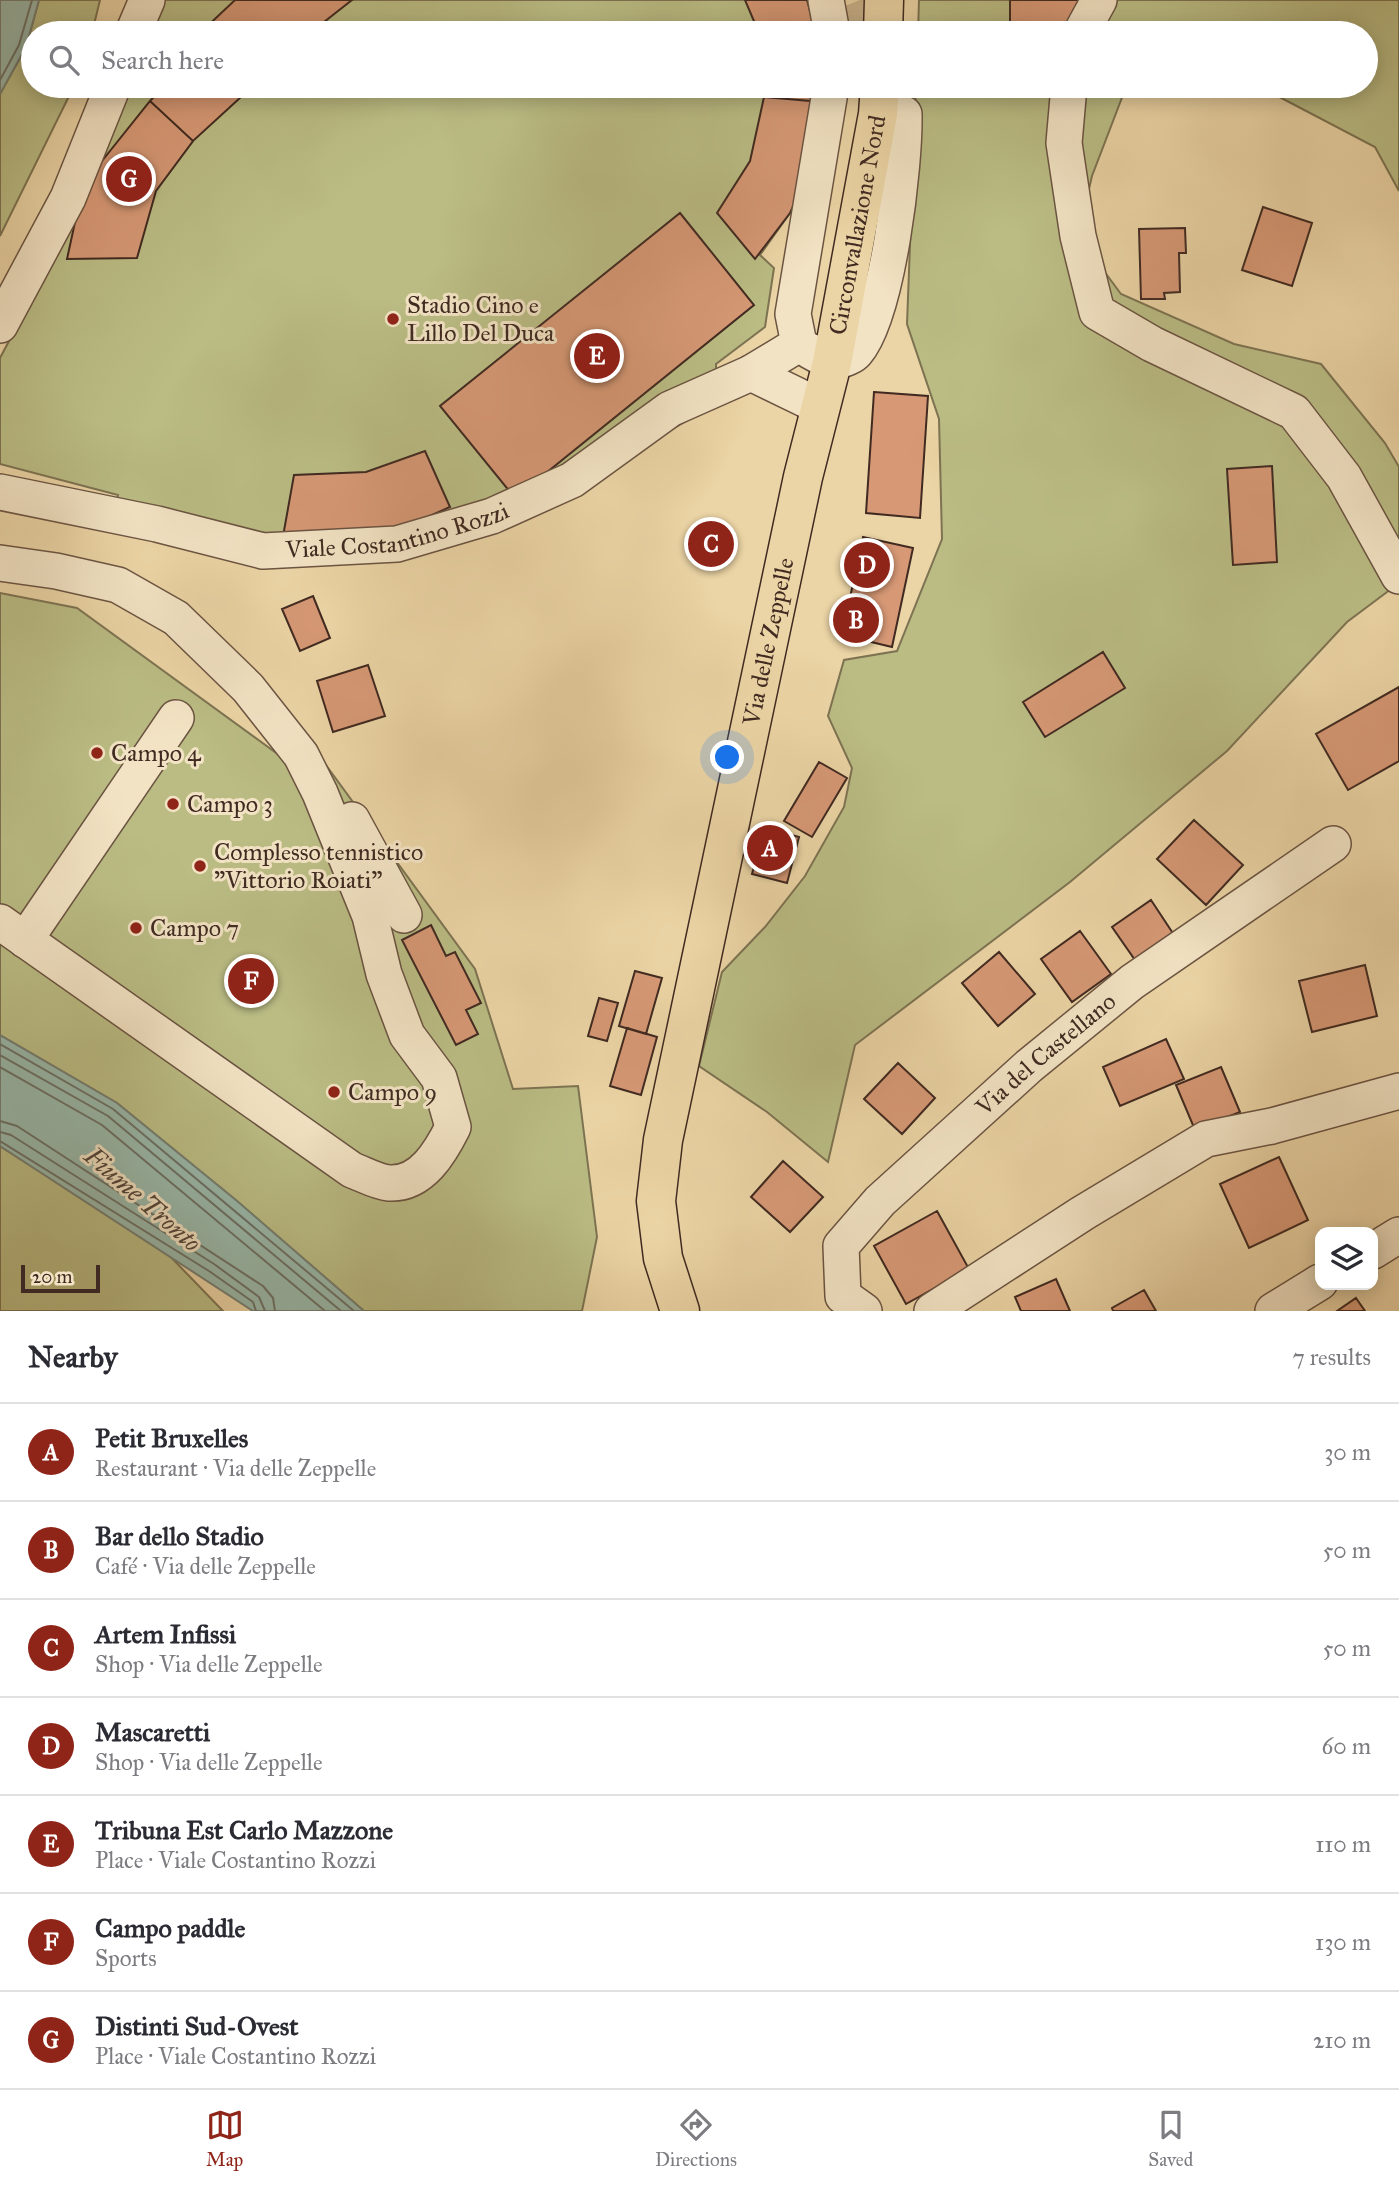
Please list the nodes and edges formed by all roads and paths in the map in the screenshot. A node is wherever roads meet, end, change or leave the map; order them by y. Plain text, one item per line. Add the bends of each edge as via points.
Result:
1 (826, 0) edge
2 (884, 0) edge
3 (1099, 0) edge
4 (830, 21) edge
5 (883, 21) edge
6 (1088, 21) edge
7 (108, 98) edge
8 (829, 98) edge
9 (1068, 98) edge
10 (892, 100) edge
11 (0, 325) edge
12 (799, 344) junction
13 (832, 363) junction
14 (751, 373) junction
15 (821, 407) junction
16 (3, 497) edge
17 (0, 563) edge
18 (1399, 576) edge
19 (176, 718) dead end
20 (320, 793) junction
21 (1332, 844) dead end
22 (404, 915) dead end
23 (12, 931) edge
24 (1399, 1091) edge
25 (1399, 1235) edge
26 (1378, 1248) edge
27 (1315, 1285) edge
28 (680, 1311) edge
29 (864, 1311) edge
30 (932, 1311) edge
31 (1273, 1311) edge

1 - 4 street
2 - 5 main road
3 - 6 street
7 - 11 street via 68,198
8 - 12 street via 793,314
9 - 18 street via 1064,143 1078,236 1097,312 1152,344 1294,412 1343,477
10 - 13 main road, Circonvallazione Nord via 878,114
12 - 13 street
12 - 14 street, Viale Costantino Rozzi
13 - 15 main road, Via delle Zeppelle
14 - 15 street
14 - 16 street, Viale Costantino Rozzi via 670,409 572,480 492,516 397,544 263,551 157,524
15 - 28 main road, Via delle Zeppelle via 663,1140 656,1201 663,1258
17 - 20 street via 118,585 176,618 248,688 301,755
19 - 23 street
20 - 22 street via 350,818
20 - 23 street via 370,916 384,974 407,1035 439,1078 453,1127 439,1156 416,1176 390,1183 352,1170
21 - 29 street, Via del Castellano via 1132,982 1029,1066 880,1201 841,1246 843,1296
24 - 30 street via 1206,1139
25 - 26 street
27 - 31 street

